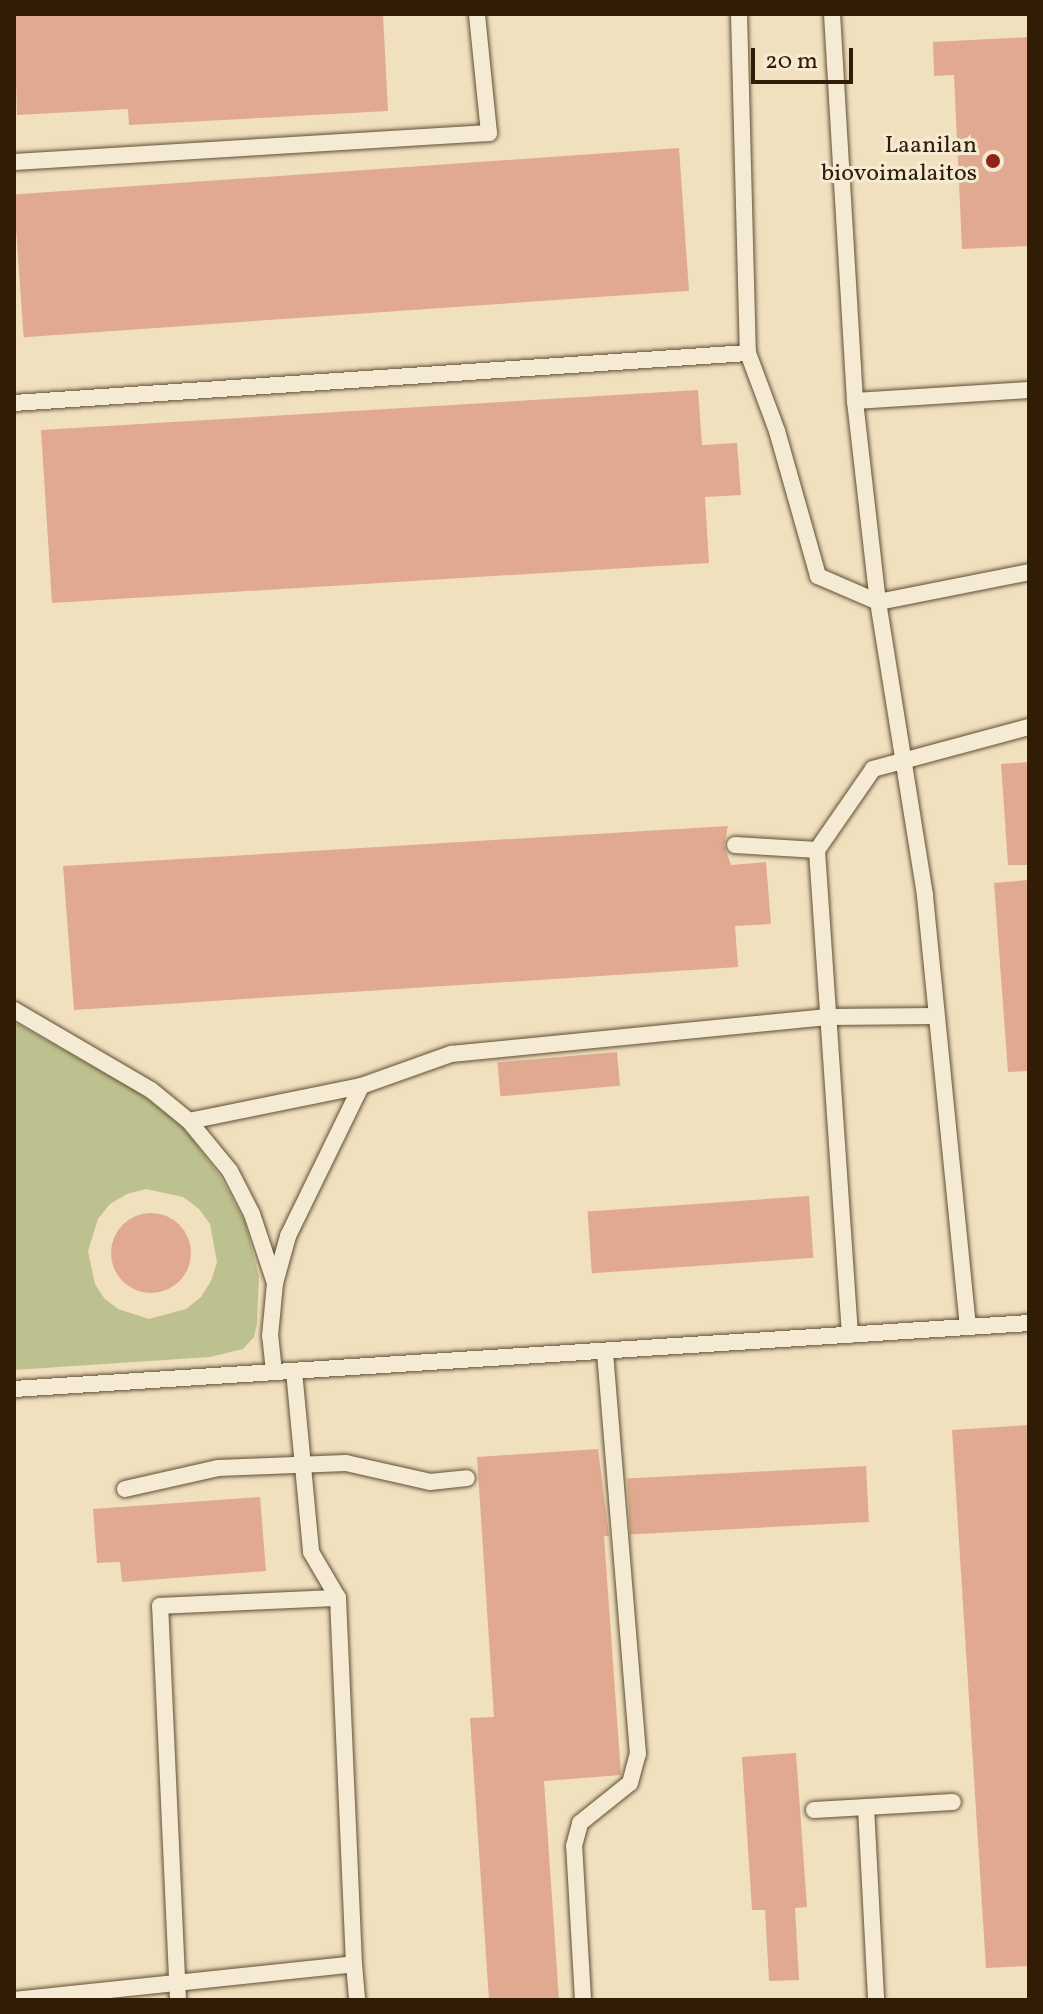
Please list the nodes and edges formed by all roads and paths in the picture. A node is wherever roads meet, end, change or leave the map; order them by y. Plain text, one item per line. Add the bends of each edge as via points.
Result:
1 (477, 14) edge
2 (739, 14) edge
3 (832, 14) edge
4 (14, 162) edge
5 (748, 353) junction
6 (1029, 390) edge
7 (855, 401) junction
8 (14, 403) edge
9 (1029, 572) edge
10 (878, 602) junction
11 (1029, 727) edge
12 (905, 759) junction
13 (735, 845) dead end
14 (817, 850) junction
15 (14, 1010) edge
16 (935, 1016) junction
17 (830, 1017) junction
18 (361, 1086) junction
19 (189, 1121) junction
20 (275, 1283) junction
21 (1029, 1323) edge
22 (968, 1327) junction
23 (850, 1335) junction
24 (605, 1351) junction
25 (294, 1371) junction
26 (274, 1372) junction
27 (14, 1389) edge
28 (303, 1465) junction
29 (467, 1478) dead end
30 (125, 1489) dead end
31 (338, 1598) junction
32 (953, 1802) dead end
33 (866, 1807) junction
34 (814, 1810) dead end
35 (354, 1964) junction
36 (177, 1982) junction
37 (14, 2000) edge
38 (178, 2000) edge
39 (357, 2000) edge
40 (583, 2000) edge
41 (876, 2000) edge

1 - 4 lane via 489,133
2 - 5 lane
3 - 7 lane
5 - 8 lane
5 - 10 lane via 777,431 818,576
6 - 7 lane
7 - 10 lane
9 - 10 lane
10 - 12 lane
11 - 12 lane
12 - 14 lane via 873,769
12 - 16 lane via 925,895
13 - 14 lane
14 - 17 lane
15 - 19 lane via 151,1090
16 - 17 lane
16 - 22 lane
17 - 18 lane via 451,1054
17 - 23 lane
18 - 19 lane
18 - 20 lane via 288,1236
19 - 20 lane via 230,1171 252,1214
20 - 26 lane via 270,1336
21 - 22 lane
22 - 23 lane
23 - 24 lane
24 - 25 lane
24 - 40 lane via 638,1754 630,1783 580,1823 574,1846
25 - 26 lane
25 - 28 lane
26 - 27 lane
28 - 29 lane via 346,1463 430,1482
28 - 30 lane via 218,1468
28 - 31 lane via 311,1552
31 - 35 lane
31 - 36 lane via 160,1606
32 - 33 lane
33 - 34 lane
33 - 41 lane
35 - 36 lane
35 - 39 lane
36 - 37 lane
36 - 38 lane

